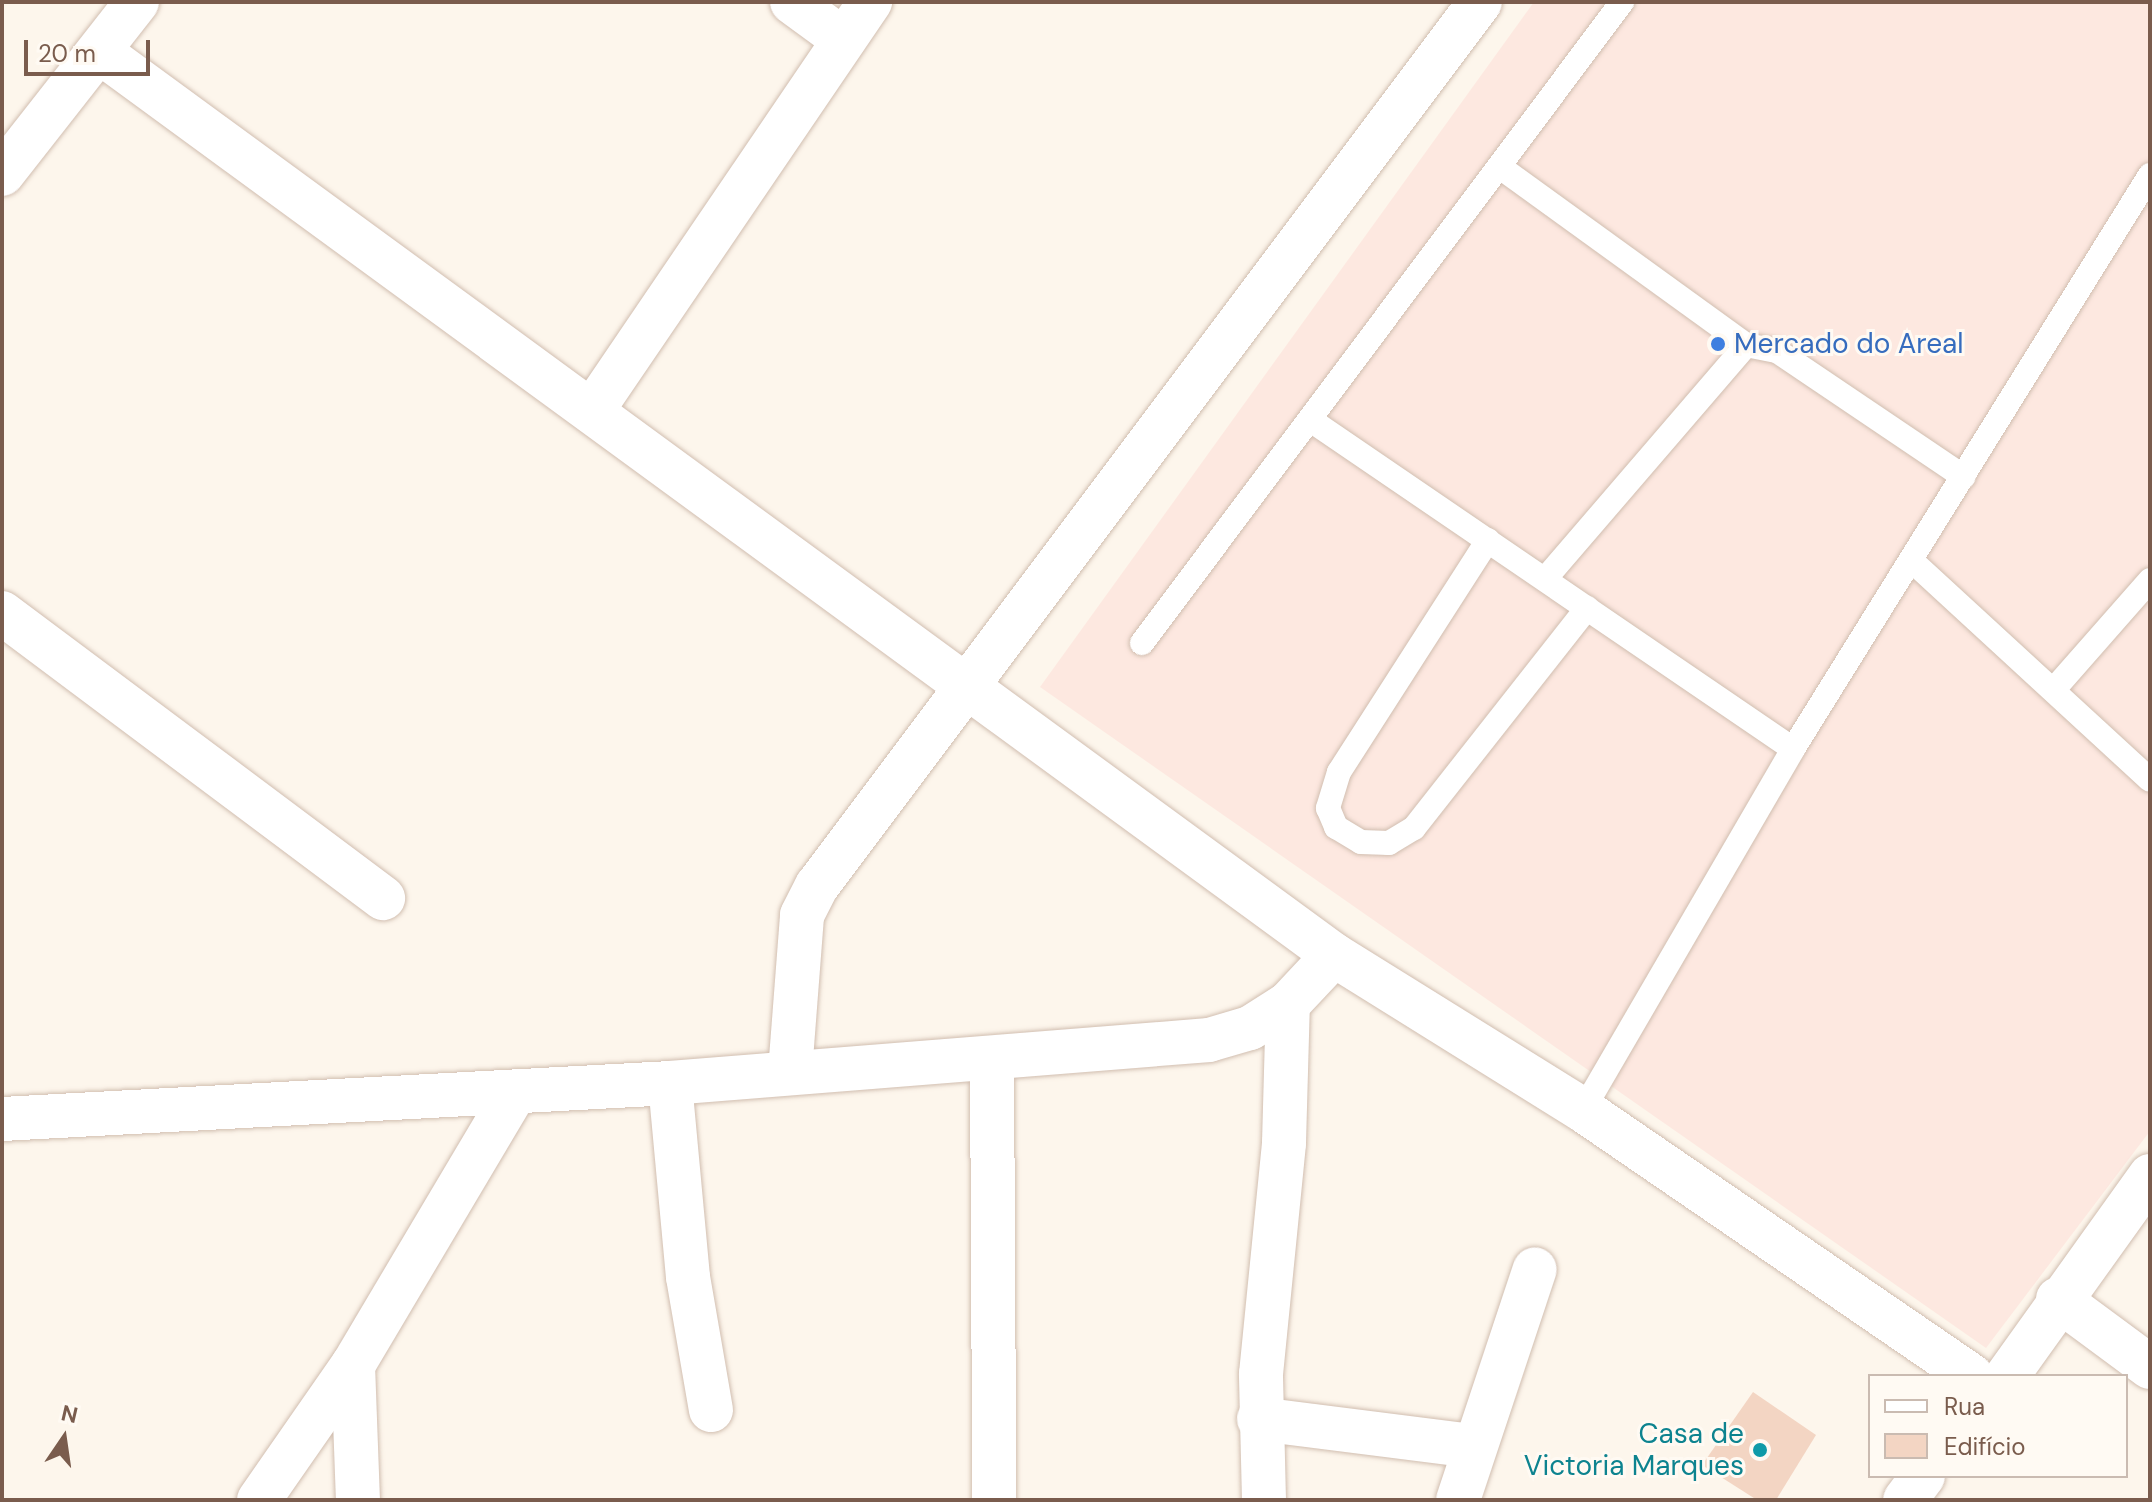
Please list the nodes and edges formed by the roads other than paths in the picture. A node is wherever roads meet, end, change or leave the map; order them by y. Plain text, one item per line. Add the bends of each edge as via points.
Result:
1 (137, 2) edge
2 (792, 2) edge
3 (870, 2) edge
4 (1480, 2) edge
5 (1622, 2) edge
6 (844, 40) junction
7 (100, 52) junction
8 (1500, 167) junction
9 (2, 174) edge
10 (2150, 175) edge
11 (1746, 345) junction
12 (592, 411) junction
13 (1312, 421) junction
14 (1964, 477) junction
15 (1488, 540) junction
16 (1912, 561) junction
17 (1545, 579) junction
18 (2150, 580) edge
19 (1587, 608) junction
20 (2, 613) edge
21 (1142, 643) dead end
22 (2056, 687) junction
23 (971, 689) junction
24 (1793, 749) junction
25 (2150, 780) edge
26 (383, 898) dead end
27 (1334, 955) junction
28 (1288, 1004) junction
29 (992, 1060) junction
30 (790, 1072) junction
31 (670, 1083) junction
32 (515, 1092) junction
33 (1583, 1110) junction
34 (2, 1119) edge
35 (2150, 1176) edge
36 (1535, 1269) dead end
37 (2058, 1299) junction
38 (353, 1365) junction
39 (2150, 1367) edge
40 (1969, 1374) edge
41 (2008, 1374) edge
42 (711, 1410) dead end
43 (1259, 1419) junction
44 (1472, 1446) junction
45 (1922, 1478) edge
46 (259, 1500) edge
47 (358, 1500) edge
48 (994, 1500) edge
49 (1264, 1500) edge
50 (1458, 1500) edge
51 (1905, 1500) edge

1 - 7 street
2 - 6 street
3 - 6 street
4 - 23 street
5 - 8 lane
6 - 12 street
7 - 9 street
7 - 12 street
8 - 11 lane
8 - 13 lane
10 - 14 lane
11 - 14 lane via 1777,351
11 - 17 lane
12 - 23 street
13 - 15 lane
13 - 21 lane
14 - 16 lane
15 - 17 lane
15 - 19 lane via 1339,772 1328,808 1336,827 1361,842 1389,843 1414,828
16 - 22 lane
16 - 24 lane
17 - 19 lane
18 - 22 lane
19 - 24 lane
20 - 26 street
22 - 25 lane
23 - 27 street
23 - 30 street via 817,886 802,915
24 - 33 lane
27 - 28 street
27 - 33 street
28 - 29 street via 1250,1028 1209,1040
28 - 43 street via 1284,1143
29 - 30 street
29 - 48 street
30 - 31 street
31 - 32 street
31 - 42 street via 688,1277
32 - 34 street
32 - 38 street
33 - 40 street
35 - 37 street
36 - 44 street
37 - 39 street
37 - 41 street
38 - 46 street
38 - 47 street
43 - 44 street
43 - 49 street
44 - 50 street
45 - 51 street

